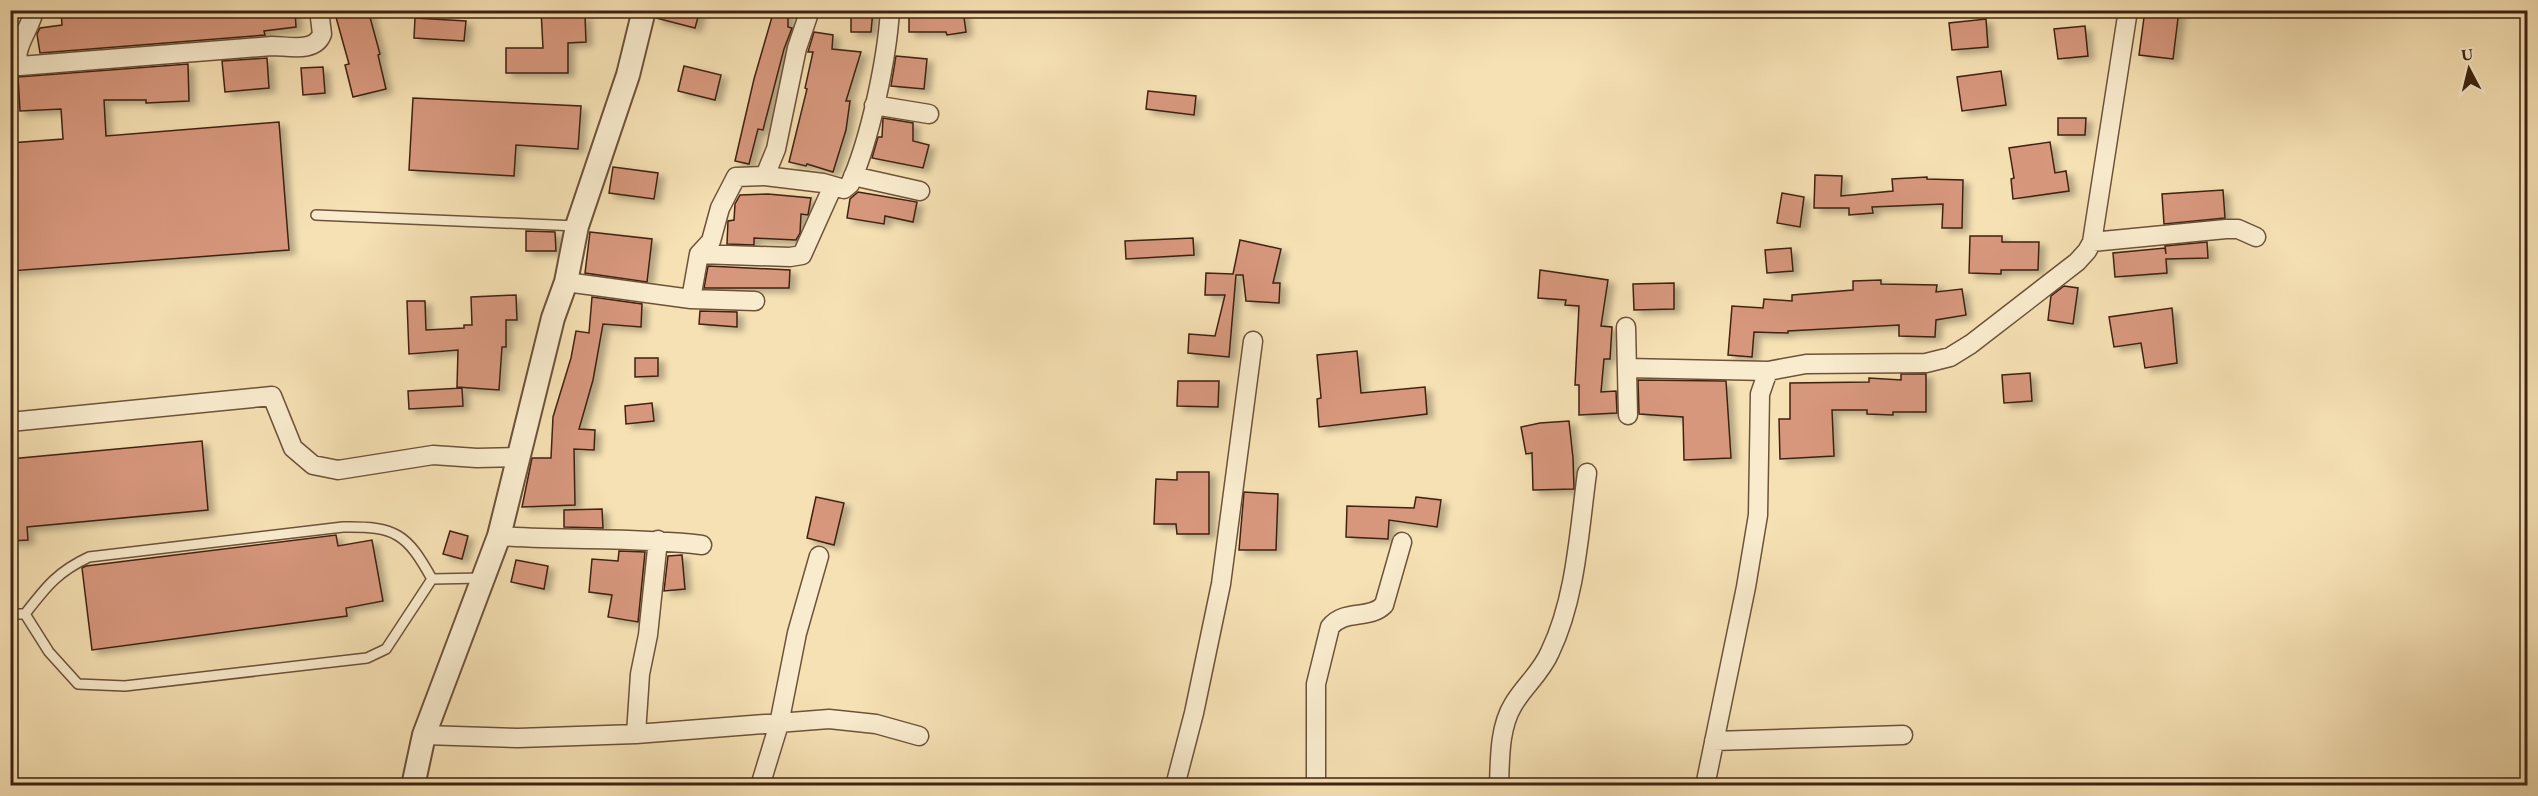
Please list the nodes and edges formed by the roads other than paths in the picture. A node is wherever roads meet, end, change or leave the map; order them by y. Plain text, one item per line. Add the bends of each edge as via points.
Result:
1 (34, 10) edge
2 (319, 10) edge
3 (644, 10) edge
4 (810, 10) edge
5 (890, 10) edge
6 (2128, 10) edge
7 (874, 105) junction
8 (929, 114) dead end
9 (765, 176) junction
10 (854, 176) junction
11 (833, 186) junction
12 (920, 191) dead end
13 (316, 215) dead end
14 (577, 226) junction
15 (2256, 237) dead end
16 (2092, 242) junction
17 (699, 254) junction
18 (566, 282) junction
19 (691, 299) junction
20 (755, 301) dead end
21 (1626, 327) dead end
22 (1253, 341) dead end
23 (1627, 368) junction
24 (1768, 371) junction
25 (1628, 415) dead end
26 (10, 422) edge
27 (518, 457) junction
28 (1587, 473) dead end
29 (499, 536) junction
30 (657, 540) junction
31 (1402, 542) dead end
32 (702, 545) dead end
33 (819, 556) dead end
34 (485, 578) junction
35 (432, 579) junction
36 (10, 614) edge
37 (25, 614) junction
38 (779, 724) junction
39 (636, 734) junction
40 (424, 735) junction
41 (1903, 735) dead end
42 (919, 736) dead end
43 (1714, 741) junction
44 (413, 786) edge
45 (760, 786) edge
46 (1175, 786) edge
47 (1316, 786) edge
48 (1499, 786) edge
49 (1704, 786) edge

1 - 2 street via 19,49 20,66 272,46 307,47 316,44 322,34
3 - 14 street via 628,75
4 - 9 street via 796,48 776,149
5 - 7 street
6 - 16 street
7 - 8 street
7 - 10 street
9 - 11 street
9 - 17 street via 736,177 720,207 711,242
10 - 11 street via 844,189
10 - 12 street
11 - 17 street via 802,255
13 - 14 lane
14 - 18 street
15 - 16 street via 2238,229 2226,229
16 - 24 street via 2077,262 1950,357 1926,363 1806,364
17 - 19 street
18 - 19 street
18 - 27 street via 553,318
19 - 20 street
21 - 23 street
22 - 46 street via 1221,584
23 - 24 street
23 - 25 street
24 - 43 street via 1760,394 1758,515
26 - 27 street via 272,396 293,448 314,465 338,471 433,456
27 - 29 street
28 - 48 street via 1565,609 1551,652 1512,706 1501,752
29 - 30 street
29 - 34 street
30 - 32 street
30 - 39 street
31 - 47 street via 1384,605 1378,612 1343,616 1330,627 1316,684
33 - 38 street via 797,633
34 - 35 lane
34 - 40 street
35 - 37 lane via 400,535 375,526 343,527 89,557 67,568
35 - 37 lane via 386,649 367,658 125,686 78,684 49,652
36 - 37 lane
38 - 39 street
38 - 42 street via 850,720
38 - 45 street
39 - 40 street via 518,738
40 - 44 street
41 - 43 street
43 - 49 street

